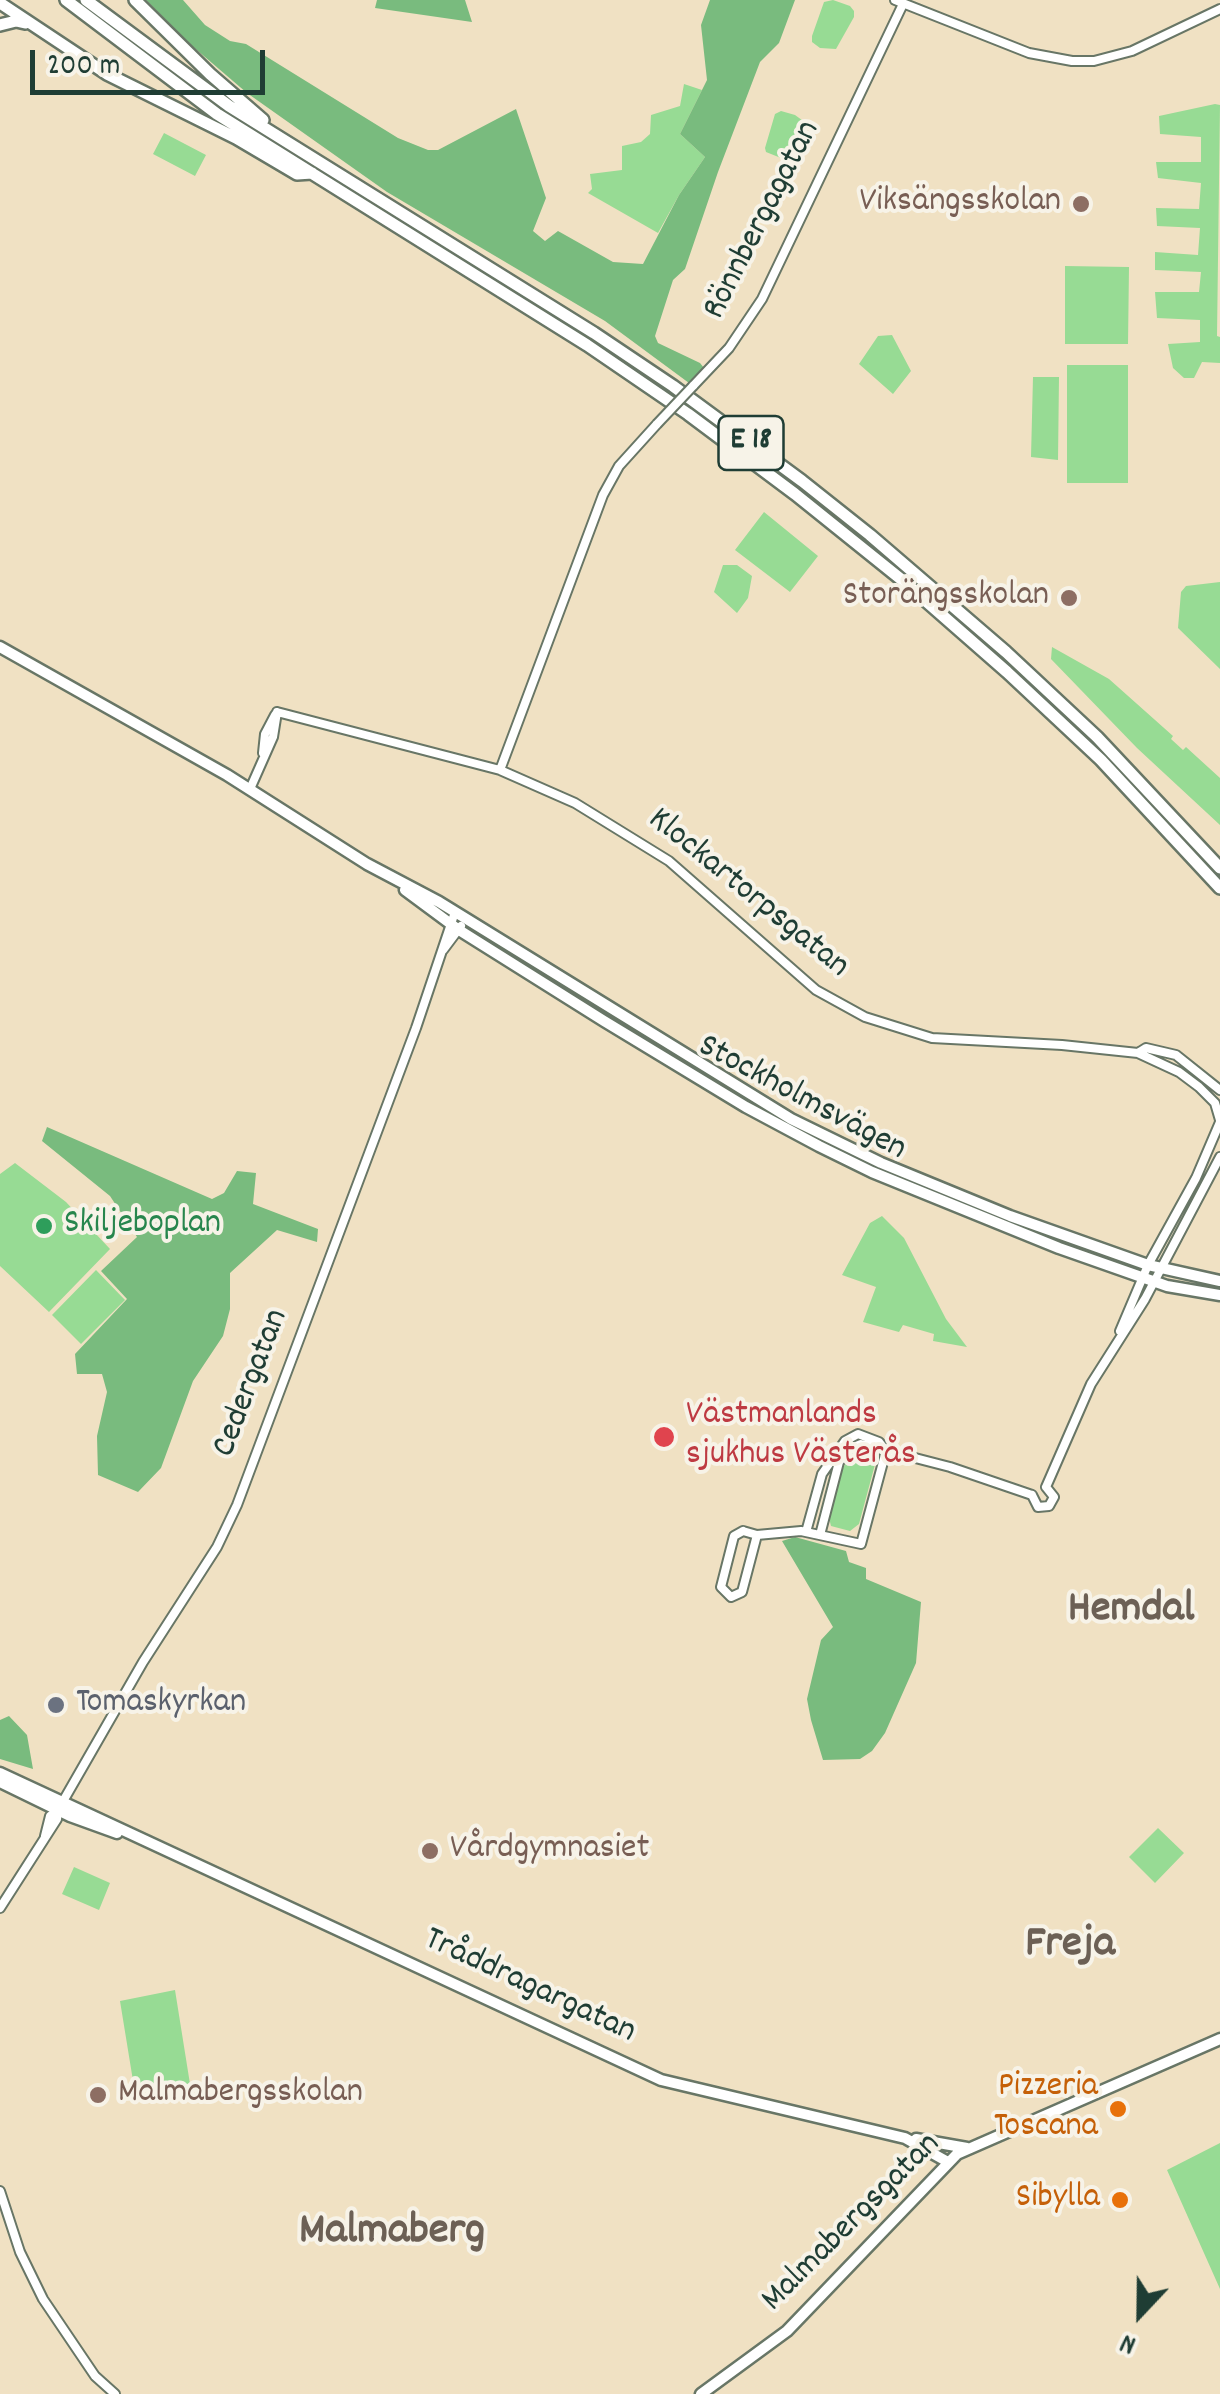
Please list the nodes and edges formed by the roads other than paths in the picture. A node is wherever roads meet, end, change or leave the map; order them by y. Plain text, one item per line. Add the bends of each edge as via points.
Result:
1 (66, 0) edge
2 (86, 0) edge
3 (135, 0) edge
4 (899, 2) edge
5 (2, 6) edge
6 (1220, 9) edge
7 (30, 24) junction
8 (0, 25) edge
9 (287, 143) junction
10 (312, 173) junction
11 (0, 647) edge
12 (500, 770) junction
13 (250, 789) junction
14 (1220, 868) edge
15 (1220, 888) edge
16 (457, 921) junction
17 (1138, 1053) junction
18 (1220, 1090) edge
19 (1220, 1121) edge
20 (1220, 1157) edge
21 (1148, 1265) junction
22 (1160, 1269) junction
23 (1148, 1280) junction
24 (1220, 1281) edge
25 (1220, 1295) edge
26 (886, 1451) junction
27 (1046, 1486) junction
28 (1032, 1494) junction
29 (806, 1532) junction
30 (820, 1535) junction
31 (757, 1536) junction
32 (0, 1773) edge
33 (0, 1782) edge
34 (61, 1806) junction
35 (0, 1908) edge
36 (1220, 2039) edge
37 (904, 2138) junction
38 (967, 2148) junction
39 (948, 2162) junction
40 (0, 2191) edge
41 (115, 2394) edge
42 (701, 2394) edge

1 - 10 highway, E 18 via 217,114
2 - 9 highway, E 18
3 - 9 highway, E 18
4 - 6 street via 1029,54 1072,61 1132,51
4 - 12 street, Rönnbergagatan, bridge via 762,299 729,348 619,466 603,495
5 - 7 highway, E 18
7 - 8 highway
7 - 10 highway, E 18 via 107,74 297,174
9 - 14 highway, E 18 via 594,333 841,511 1055,698
10 - 15 highway, E 18 via 587,345 820,514 1101,760
11 - 13 main road, Stockholmsvägen
12 - 13 street, Klockartorpsgatan via 277,712
12 - 17 street, Klockartorpsgatan via 650,848 816,990 865,1017 932,1038
13 - 16 main road, Stockholmsvägen
16 - 21 main road, Stockholmsvägen via 791,1119 975,1202
16 - 23 main road, Stockholmsvägen via 700,1080 819,1146 1005,1228
16 - 34 street, Cedergatan via 237,1506
17 - 18 street, Klockartorpsgatan via 1146,1048 1176,1054
17 - 19 street, Klockartorpsgatan via 1199,1087 1216,1103
19 - 21 street
20 - 22 street
21 - 22 main road, Stockholmsvägen
21 - 23 street
22 - 23 street
22 - 24 main road, Stockholmsvägen
23 - 25 main road, Stockholmsvägen
23 - 27 street
26 - 28 street
26 - 29 street via 858,1434 845,1441 822,1474
26 - 30 street via 861,1444 845,1454
26 - 30 street via 861,1544
27 - 28 street
27 - 28 street via 1054,1497 1049,1506 1038,1507
29 - 30 street
29 - 31 street
31 - 31 street via 742,1592 728,1596 721,1587 734,1536
32 - 34 main road, Tråddragargatan
33 - 34 main road, Tråddragargatan
34 - 35 street, Cedergatan
34 - 37 main road, Tråddragargatan via 661,2080
36 - 38 main road, Malmabergsgatan
37 - 38 main road, Tråddragargatan
37 - 39 main road, Tråddragargatan
38 - 39 main road, Malmabergsgatan
39 - 42 main road, Malmabergsgatan via 787,2331
40 - 41 street via 42,2299

